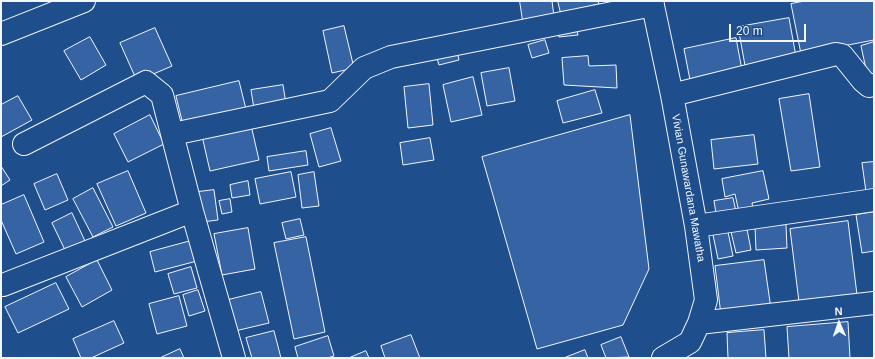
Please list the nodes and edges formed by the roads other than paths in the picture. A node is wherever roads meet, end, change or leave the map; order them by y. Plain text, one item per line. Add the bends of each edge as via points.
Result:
1 (84, 1) edge
2 (652, 3) edge
3 (1, 34) edge
4 (874, 85) edge
5 (672, 94) junction
6 (173, 134) junction
7 (24, 144) dead end
8 (874, 200) edge
9 (192, 211) junction
10 (696, 226) junction
11 (2, 285) dead end
12 (874, 303) edge
13 (695, 341) edge
14 (234, 358) edge
15 (663, 358) edge

1 - 3 street
2 - 5 street, Vivian Gunawardana Mawatha
2 - 6 street via 391,57 364,68 330,101
4 - 5 street via 869,86 863,82 842,55 836,54
5 - 10 street, Vivian Gunawardana Mawatha
6 - 7 street via 162,95 146,82
6 - 9 street
8 - 10 street
9 - 11 street
9 - 14 street
10 - 13 street, Vivian Gunawardana Mawatha via 706,300
12 - 13 street
13 - 15 street

